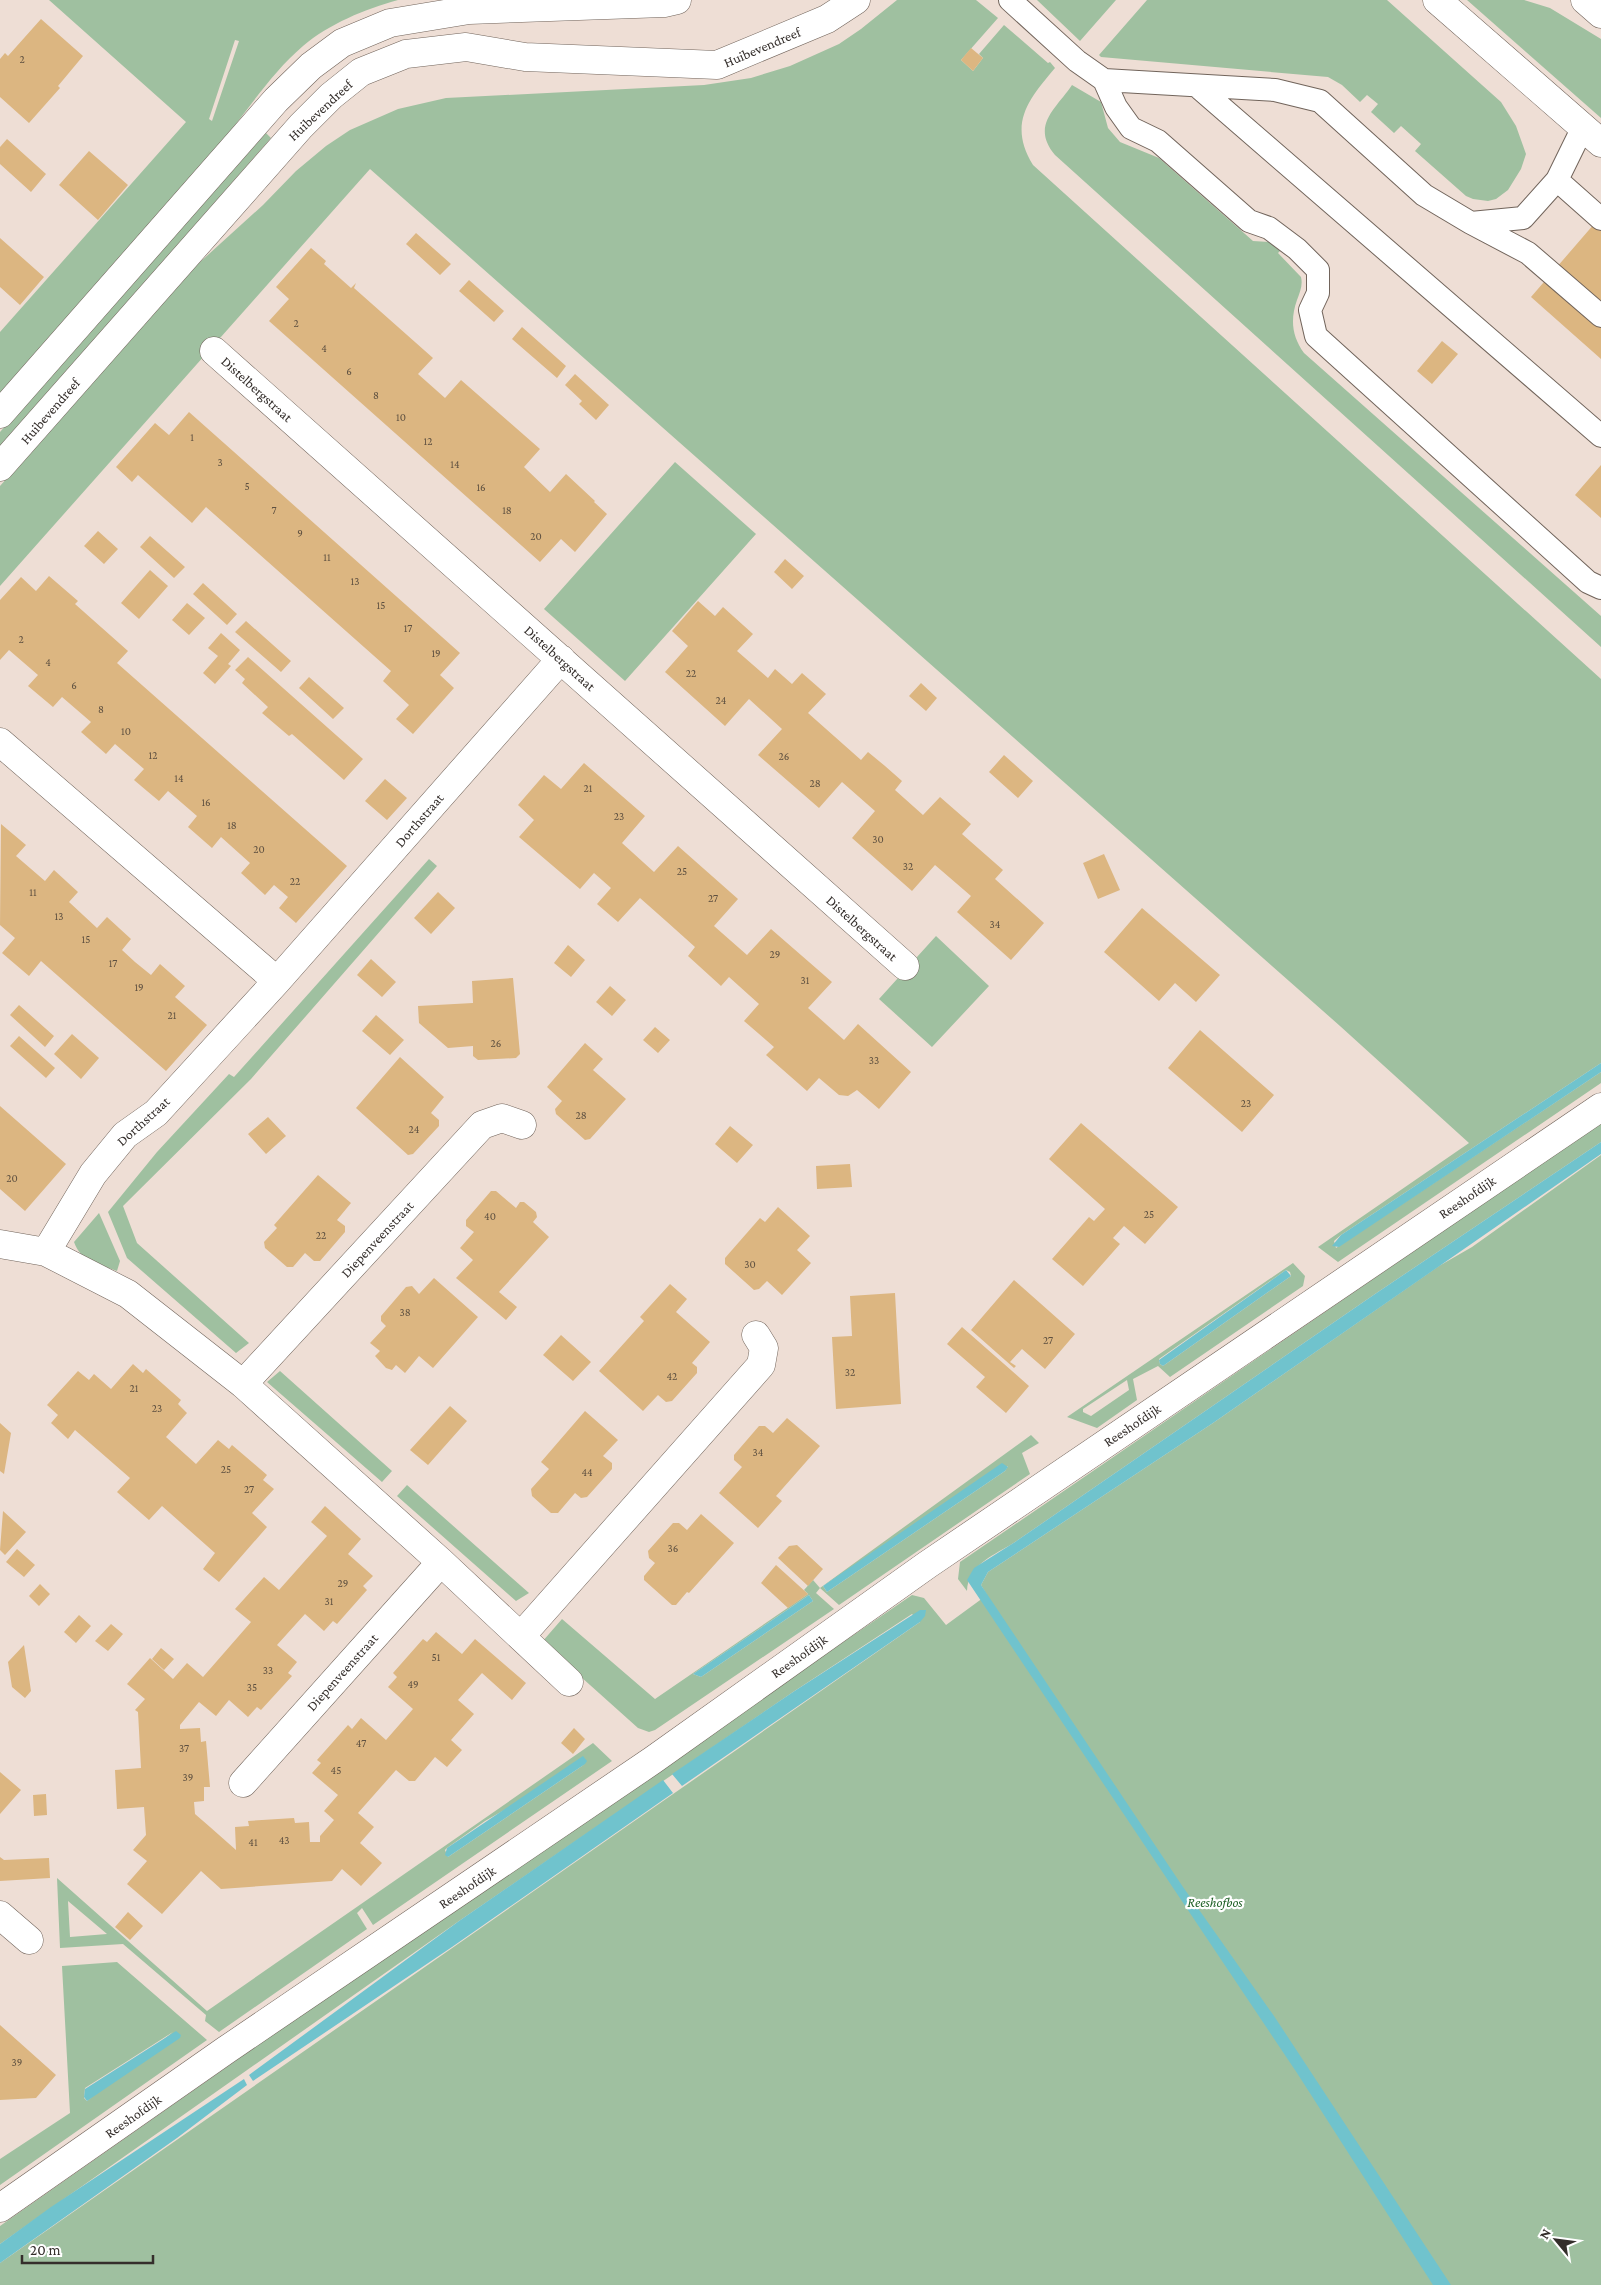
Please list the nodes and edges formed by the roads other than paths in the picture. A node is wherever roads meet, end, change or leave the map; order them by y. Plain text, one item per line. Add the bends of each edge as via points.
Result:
1 (677, 0) edge
2 (856, 0) edge
3 (1010, 0) edge
4 (1437, 0) edge
5 (1585, 0) edge
6 (1601, 14) edge
7 (1104, 80) junction
8 (1198, 87) junction
9 (1592, 135) edge
10 (1557, 180) junction
11 (1601, 219) edge
12 (1471, 223) junction
13 (1601, 316) edge
14 (214, 351) dead end
15 (0, 414) edge
16 (1601, 436) edge
17 (0, 467) edge
18 (1601, 588) edge
19 (561, 659) junction
20 (0, 742) edge
21 (905, 966) dead end
22 (276, 981) junction
23 (1601, 1106) edge
24 (522, 1125) dead end
25 (0, 1244) edge
26 (46, 1252) junction
27 (756, 1335) dead end
28 (243, 1384) junction
29 (441, 1562) junction
30 (521, 1636) junction
31 (569, 1682) dead end
32 (243, 1783) dead end
33 (0, 1915) edge
34 (28, 1940) dead end
35 (0, 2208) edge

1 - 15 street via 469,10 390,22 342,44 311,66 276,100
2 - 17 street, Huibevendreef via 827,20 717,65 525,56 466,47 406,54 361,72 301,126
3 - 7 lane via 1077,61
4 - 9 street
5 - 6 street
7 - 8 lane
7 - 18 lane via 1116,107 1131,128 1158,141 1250,221 1269,228 1318,270 1318,293 1310,310 1316,336 1588,582
8 - 12 lane via 1275,90 1320,101 1424,195
8 - 16 lane
9 - 10 lane
10 - 11 lane
10 - 12 lane via 1523,218
12 - 13 lane via 1528,253
14 - 19 street, Distelbergstraat
19 - 21 street, Distelbergstraat
19 - 22 street, Dorthstraat
20 - 22 street
22 - 26 street, Dorthstraat via 156,1113 125,1134 93,1174
23 - 35 street, Reeshofdijk via 927,1565 653,1760
24 - 28 street, Diepenveenstraat via 502,1118 482,1125
25 - 26 street
26 - 28 street via 128,1294
27 - 30 street via 764,1348 762,1365
28 - 29 street
29 - 30 street
29 - 32 street, Diepenveenstraat
30 - 31 street
33 - 34 street

